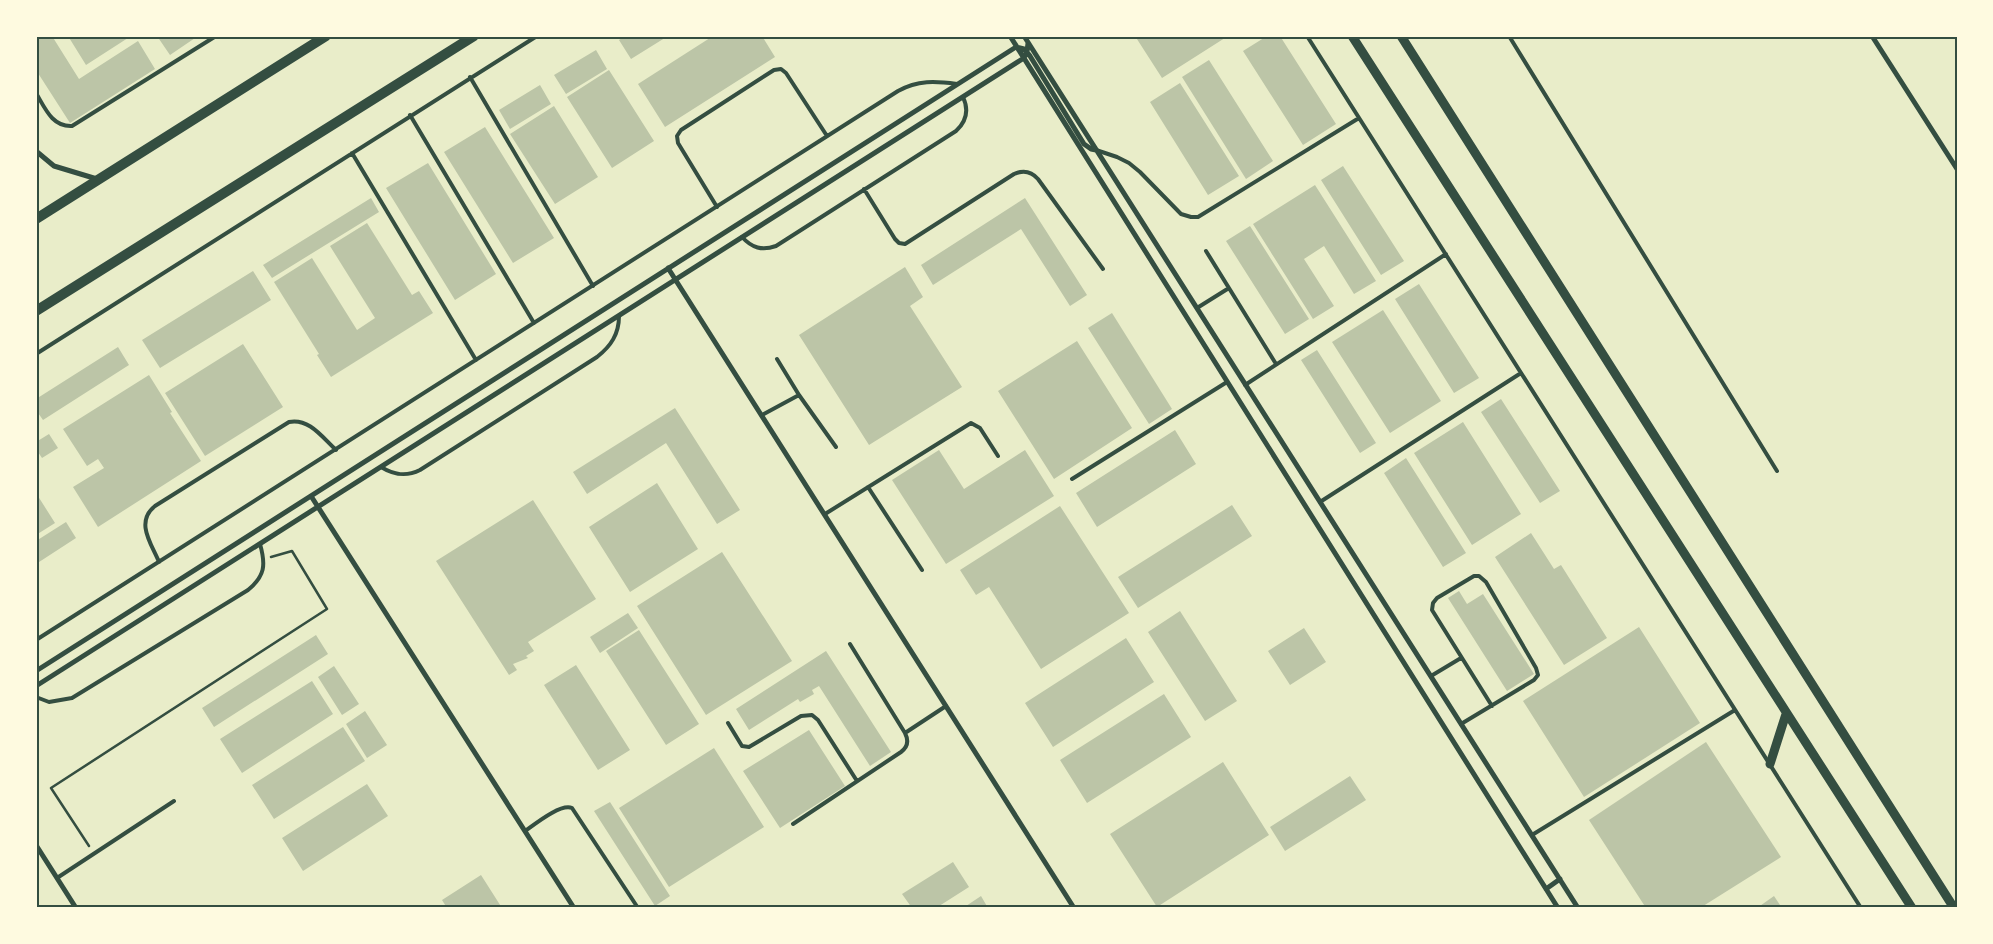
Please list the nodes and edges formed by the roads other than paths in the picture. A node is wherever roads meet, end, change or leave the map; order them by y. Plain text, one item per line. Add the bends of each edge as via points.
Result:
1 (216, 36) edge
2 (326, 36) edge
3 (474, 36) edge
4 (536, 36) edge
5 (1010, 36) edge
6 (1024, 36) edge
7 (1307, 36) edge
8 (1352, 36) edge
9 (1401, 36) edge
10 (1509, 36) edge
11 (1872, 36) edge
12 (1028, 43) junction
13 (1016, 46) junction
14 (1028, 52) junction
15 (1024, 58) junction
16 (470, 77) junction
17 (957, 84) junction
18 (36, 93) edge
19 (963, 97) junction
20 (410, 115) junction
21 (1359, 118) junction
22 (827, 136) junction
23 (1096, 150) junction
24 (36, 151) edge
25 (352, 153) junction
26 (1957, 169) edge
27 (97, 180) junction
28 (864, 189) junction
29 (717, 207) junction
30 (36, 218) edge
31 (742, 237) junction
32 (1206, 251) dead end
33 (1446, 254) junction
34 (668, 268) junction
35 (1103, 269) dead end
36 (676, 280) junction
37 (593, 286) junction
38 (1229, 288) junction
39 (1197, 308) junction
40 (36, 311) edge
41 (620, 316) junction
42 (534, 323) junction
43 (36, 354) edge
44 (778, 359) dead end
45 (476, 360) junction
46 (1276, 364) junction
47 (1521, 373) junction
48 (1227, 382) junction
49 (1245, 385) junction
50 (799, 395) junction
51 (762, 415) junction
52 (836, 448) dead end
53 (336, 450) junction
54 (998, 456) dead end
55 (381, 467) junction
56 (1777, 471) dead end
57 (1072, 478) dead end
58 (868, 487) junction
59 (311, 496) junction
60 (1320, 502) junction
61 (318, 507) junction
62 (825, 514) junction
63 (260, 544) junction
64 (159, 562) junction
65 (922, 570) dead end
66 (36, 640) edge
67 (850, 644) dead end
68 (1462, 658) junction
69 (36, 671) edge
70 (1431, 676) junction
71 (36, 686) edge
72 (36, 697) edge
73 (946, 706) junction
74 (1492, 706) junction
75 (1735, 710) junction
76 (1786, 714) junction
77 (728, 723) dead end
78 (1461, 724) junction
79 (905, 733) junction
80 (1770, 764) junction
81 (857, 781) junction
82 (174, 801) dead end
83 (792, 824) dead end
84 (525, 831) junction
85 (1532, 835) junction
86 (36, 845) edge
87 (57, 878) junction
88 (1560, 879) junction
89 (1546, 889) junction
90 (76, 908) edge
91 (574, 908) edge
92 (638, 908) edge
93 (1074, 908) edge
94 (1558, 908) edge
95 (1578, 908) edge
96 (1861, 908) edge
97 (1912, 908) edge
98 (1954, 908) edge

1 - 18 lane via 72,126 56,122
2 - 27 main road
3 - 40 main road
4 - 16 lane
5 - 13 street
6 - 12 street
7 - 21 lane
8 - 76 street
9 - 98 street
10 - 56 lane
11 - 26 street
12 - 14 street
12 - 23 street
13 - 14 street
13 - 15 street
13 - 17 street
14 - 15 street
14 - 23 street via 1081,140
15 - 19 street
15 - 48 street
16 - 20 lane
16 - 37 lane
17 - 22 lane via 928,81 908,86
17 - 34 street
19 - 28 lane via 966,114 961,126
19 - 31 street
20 - 25 lane
20 - 42 lane
21 - 23 lane via 1198,217 1181,214 1129,163
21 - 33 lane
22 - 29 lane
22 - 29 lane via 781,69 774,70 681,130 678,142
23 - 39 street
24 - 27 street via 54,166
25 - 43 lane
25 - 45 lane
27 - 30 main road
28 - 31 lane via 776,246 757,248
28 - 35 lane via 895,239 905,244 1014,174 1029,172 1038,179
29 - 37 lane
31 - 36 street
32 - 38 lane
33 - 46 lane
33 - 47 lane
34 - 36 street
34 - 59 street
36 - 41 street
36 - 51 street
37 - 42 lane
38 - 39 lane
38 - 46 lane
39 - 49 street
41 - 55 street
41 - 55 lane via 615,336 597,357 420,470 413,474 398,474
42 - 45 lane
44 - 50 lane
45 - 53 lane
46 - 49 lane
47 - 60 lane
47 - 75 lane
48 - 57 lane
48 - 89 street
49 - 60 street
50 - 51 lane
50 - 52 lane
51 - 62 street
53 - 64 lane
53 - 64 lane via 308,424 289,422 156,506 147,514 144,526
54 - 58 lane via 978,425 971,424
55 - 61 street
58 - 62 lane
58 - 65 lane
59 - 61 street
59 - 69 street
60 - 70 street
61 - 63 street
61 - 84 street
62 - 73 street
63 - 71 street
63 - 72 lane via 265,559 260,577 248,590 78,694 57,702
64 - 66 lane
67 - 79 lane
68 - 70 lane
68 - 74 lane
68 - 74 lane via 1433,613 1432,606 1437,598 1479,576 1486,582 1538,671 1534,680
70 - 78 street
73 - 79 lane
73 - 93 street
74 - 78 lane
75 - 80 lane
75 - 85 lane
76 - 80 street
76 - 97 street
77 - 81 lane via 742,746 749,747 804,715 812,715
78 - 85 street
79 - 81 lane via 908,741 904,750
80 - 96 lane
81 - 83 lane
82 - 87 lane
84 - 91 street
84 - 92 lane via 565,806 572,808
85 - 88 street
86 - 87 street
87 - 90 street
88 - 89 street
88 - 95 street
89 - 94 street

